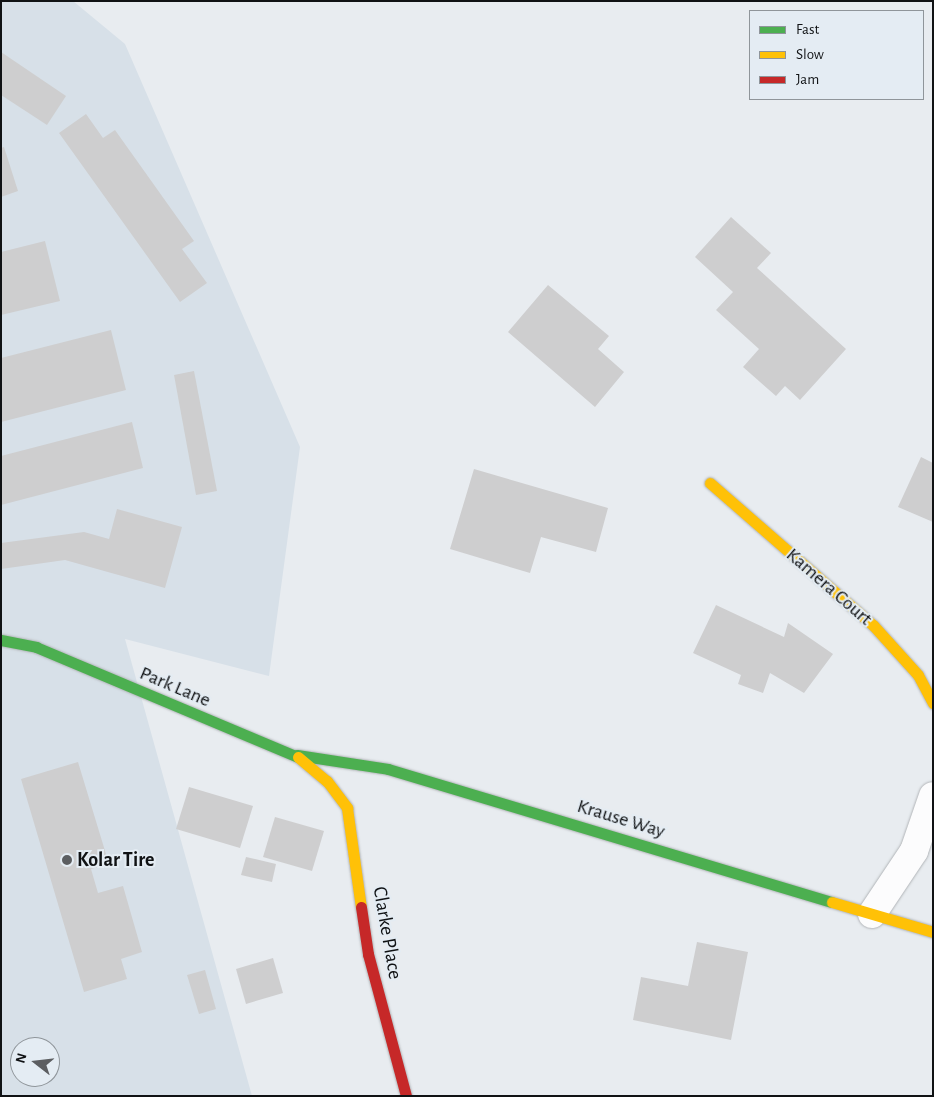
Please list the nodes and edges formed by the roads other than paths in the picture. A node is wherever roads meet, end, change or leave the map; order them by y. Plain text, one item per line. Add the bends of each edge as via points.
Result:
1 (710, 483) dead end
2 (1, 640) edge
3 (933, 703) edge
4 (295, 755) junction
5 (327, 781) joint
6 (933, 796) edge
7 (872, 914) junction
8 (933, 932) edge
9 (406, 1096) edge

1 - 3 street, Kamera Court via 874,625 918,675
2 - 4 street, Park Lane via 36,648
4 - 5 street, Park Lane
4 - 7 street, Krause Way via 388,769
5 - 9 street, Clarke Place via 347,808 368,954
6 - 7 street via 914,851
7 - 8 street, Krause Way

